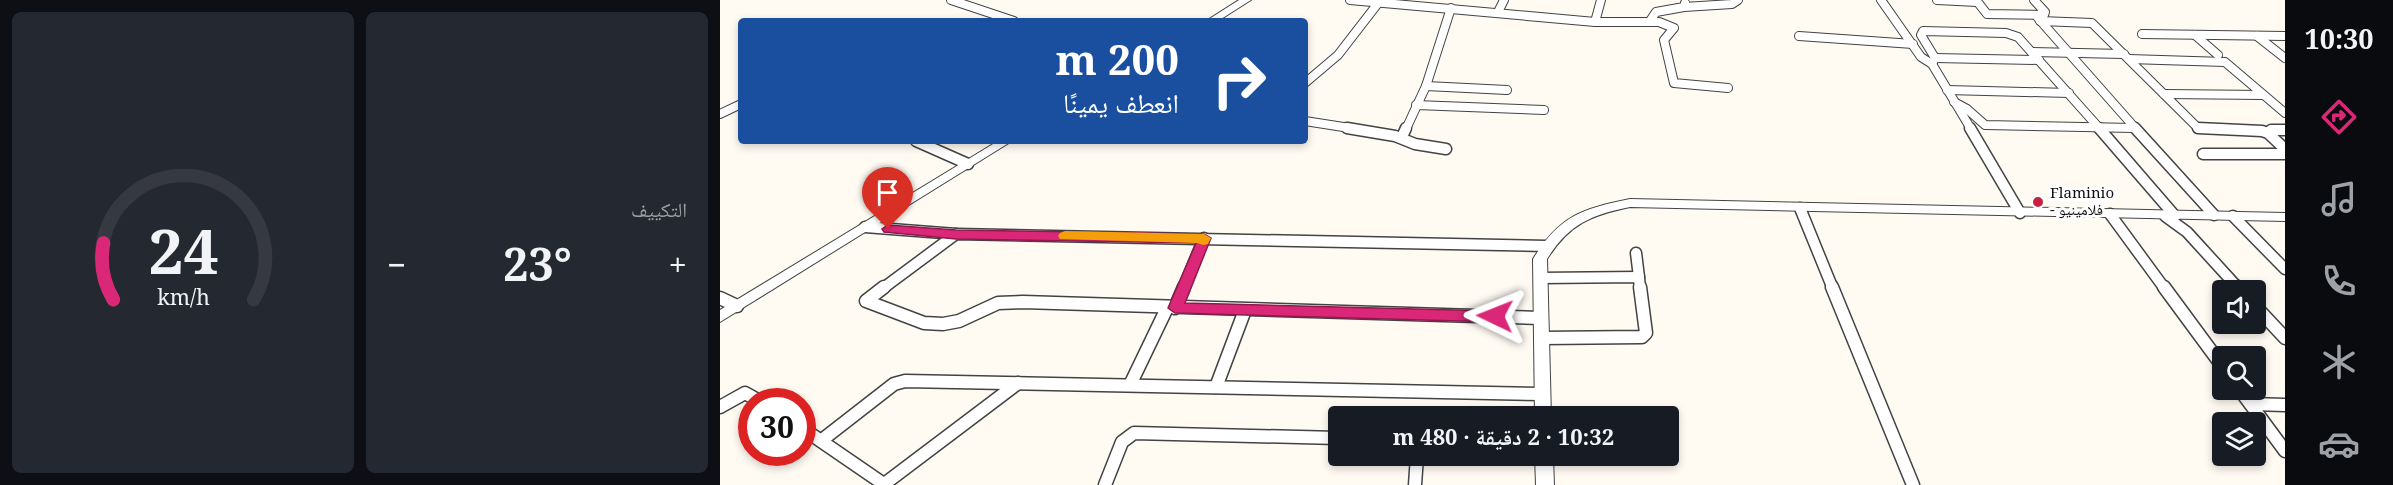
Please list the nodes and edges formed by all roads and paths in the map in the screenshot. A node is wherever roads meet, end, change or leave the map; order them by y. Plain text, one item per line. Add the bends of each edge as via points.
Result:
1 (951, 0) edge
2 (1246, 0) edge
3 (1350, 0) edge
4 (1504, 0) edge
5 (1601, 0) edge
6 (1738, 0) edge
7 (1881, 0) edge
8 (1937, 0) edge
9 (2034, 0) edge
10 (1977, 1) edge
11 (1379, 3) junction
12 (1434, 3) edge
13 (1685, 4) edge
14 (1451, 8) junction
15 (1498, 12) junction
16 (1005, 18) edge
17 (1217, 18) edge
18 (2038, 18) junction
19 (1650, 21) junction
20 (1595, 22) junction
21 (2142, 33) dead end
22 (2195, 35) junction
23 (1799, 36) dead end
24 (2257, 36) junction
25 (2285, 36) edge
26 (1913, 44) junction
27 (2032, 52) junction
28 (2067, 53) junction
29 (2218, 56) dead end
30 (2126, 57) junction
31 (2285, 58) edge
32 (2039, 60) junction
33 (1933, 61) junction
34 (1308, 80) edge
35 (1426, 86) junction
36 (1728, 88) dead end
37 (1507, 90) dead end
38 (1947, 90) junction
39 (2069, 93) junction
40 (2164, 94) junction
41 (2263, 95) junction
42 (1953, 102) junction
43 (738, 105) edge
44 (1416, 105) junction
45 (1544, 110) dead end
46 (2285, 113) edge
47 (720, 114) edge
48 (1308, 122) edge
49 (2097, 127) junction
50 (2134, 128) junction
51 (2285, 130) edge
52 (2268, 133) junction
53 (1402, 138) junction
54 (923, 144) edge
55 (1001, 144) edge
56 (1446, 149) dead end
57 (2285, 149) edge
58 (2203, 153) dead end
59 (2285, 154) edge
60 (968, 164) junction
61 (1800, 208) junction
62 (2020, 213) junction
63 (2110, 214) junction
64 (2168, 215) junction
65 (2214, 215) junction
66 (2233, 216) junction
67 (2285, 217) edge
68 (865, 228) junction
69 (956, 234) junction
70 (1204, 238) junction
71 (1547, 246) junction
72 (1636, 253) dead end
73 (2285, 269) edge
74 (1540, 278) junction
75 (1639, 278) junction
76 (2231, 280) edge
77 (720, 298) edge
78 (737, 306) junction
79 (1171, 308) junction
80 (1245, 310) junction
81 (720, 316) edge
82 (1540, 318) junction
83 (2266, 318) edge
84 (1542, 338) junction
85 (2285, 338) edge
86 (2212, 352) edge
87 (1018, 383) junction
88 (1130, 385) junction
89 (1215, 387) junction
90 (1542, 394) junction
91 (738, 397) edge
92 (2248, 400) edge
93 (2251, 404) junction
94 (2285, 405) edge
95 (1543, 406) edge
96 (720, 407) edge
97 (816, 436) edge
98 (1328, 438) edge
99 (822, 440) junction
100 (2285, 451) edge
101 (1416, 466) edge
102 (1544, 466) edge
103 (884, 485) edge
104 (1105, 485) edge
105 (1414, 485) edge
106 (1545, 485) edge
107 (1913, 485) edge

1 - 16 street
2 - 17 street
3 - 11 street
4 - 15 street
5 - 20 street
6 - 13 street via 1732,4
7 - 26 street
8 - 10 street
9 - 18 street via 2046,13
10 - 18 street via 1988,14
11 - 12 street
11 - 34 street via 1338,55
12 - 14 street
13 - 19 street via 1656,12
14 - 15 street
14 - 35 street
15 - 20 street
18 - 28 street
18 - 30 street via 2090,22
19 - 20 street
19 - 36 street via 1674,28 1664,40 1674,83
21 - 22 street
22 - 24 street
22 - 29 street
23 - 26 street
24 - 25 street
24 - 31 street
26 - 33 street via 1921,57
27 - 28 street
27 - 32 street
27 - 33 street via 2011,33 1922,32
28 - 30 street
28 - 50 street
30 - 40 street
30 - 41 street via 2225,62
32 - 33 street
32 - 39 street
33 - 38 street
35 - 37 street
35 - 44 street
38 - 39 street
38 - 42 street
39 - 49 street
40 - 41 street
40 - 52 street via 2201,129
41 - 46 street
42 - 49 street via 1985,125
42 - 62 street
43 - 47 street
44 - 45 street
44 - 53 street
48 - 53 street
49 - 50 street
49 - 64 street
50 - 65 street
51 - 52 street
52 - 57 street
53 - 56 street
54 - 60 street
55 - 60 street
58 - 59 street
60 - 68 street
61 - 62 street
61 - 71 street via 1623,204 1576,219
61 - 107 street
62 - 63 street
63 - 64 street
63 - 86 street
64 - 65 street
64 - 76 street
65 - 66 street
66 - 67 street
66 - 73 street
68 - 69 street
68 - 78 street
69 - 70 street
69 - 79 street via 867,299 867,303 924,323 943,324 998,303
70 - 71 street
70 - 79 street
71 - 74 street via 1539,262
72 - 75 street
74 - 75 street
74 - 82 street
75 - 84 street via 1646,333 1642,337
77 - 78 street
78 - 81 street
79 - 80 street
79 - 88 street
80 - 82 street
80 - 89 street
82 - 84 street
83 - 85 street
84 - 90 street
87 - 88 street
87 - 99 street via 894,384
87 - 103 street
88 - 89 street
89 - 90 street
90 - 95 street
91 - 96 street
92 - 93 street
93 - 94 street
93 - 100 street
97 - 99 street
98 - 104 street via 1134,433 1122,442
99 - 103 street
101 - 105 street
102 - 106 street

